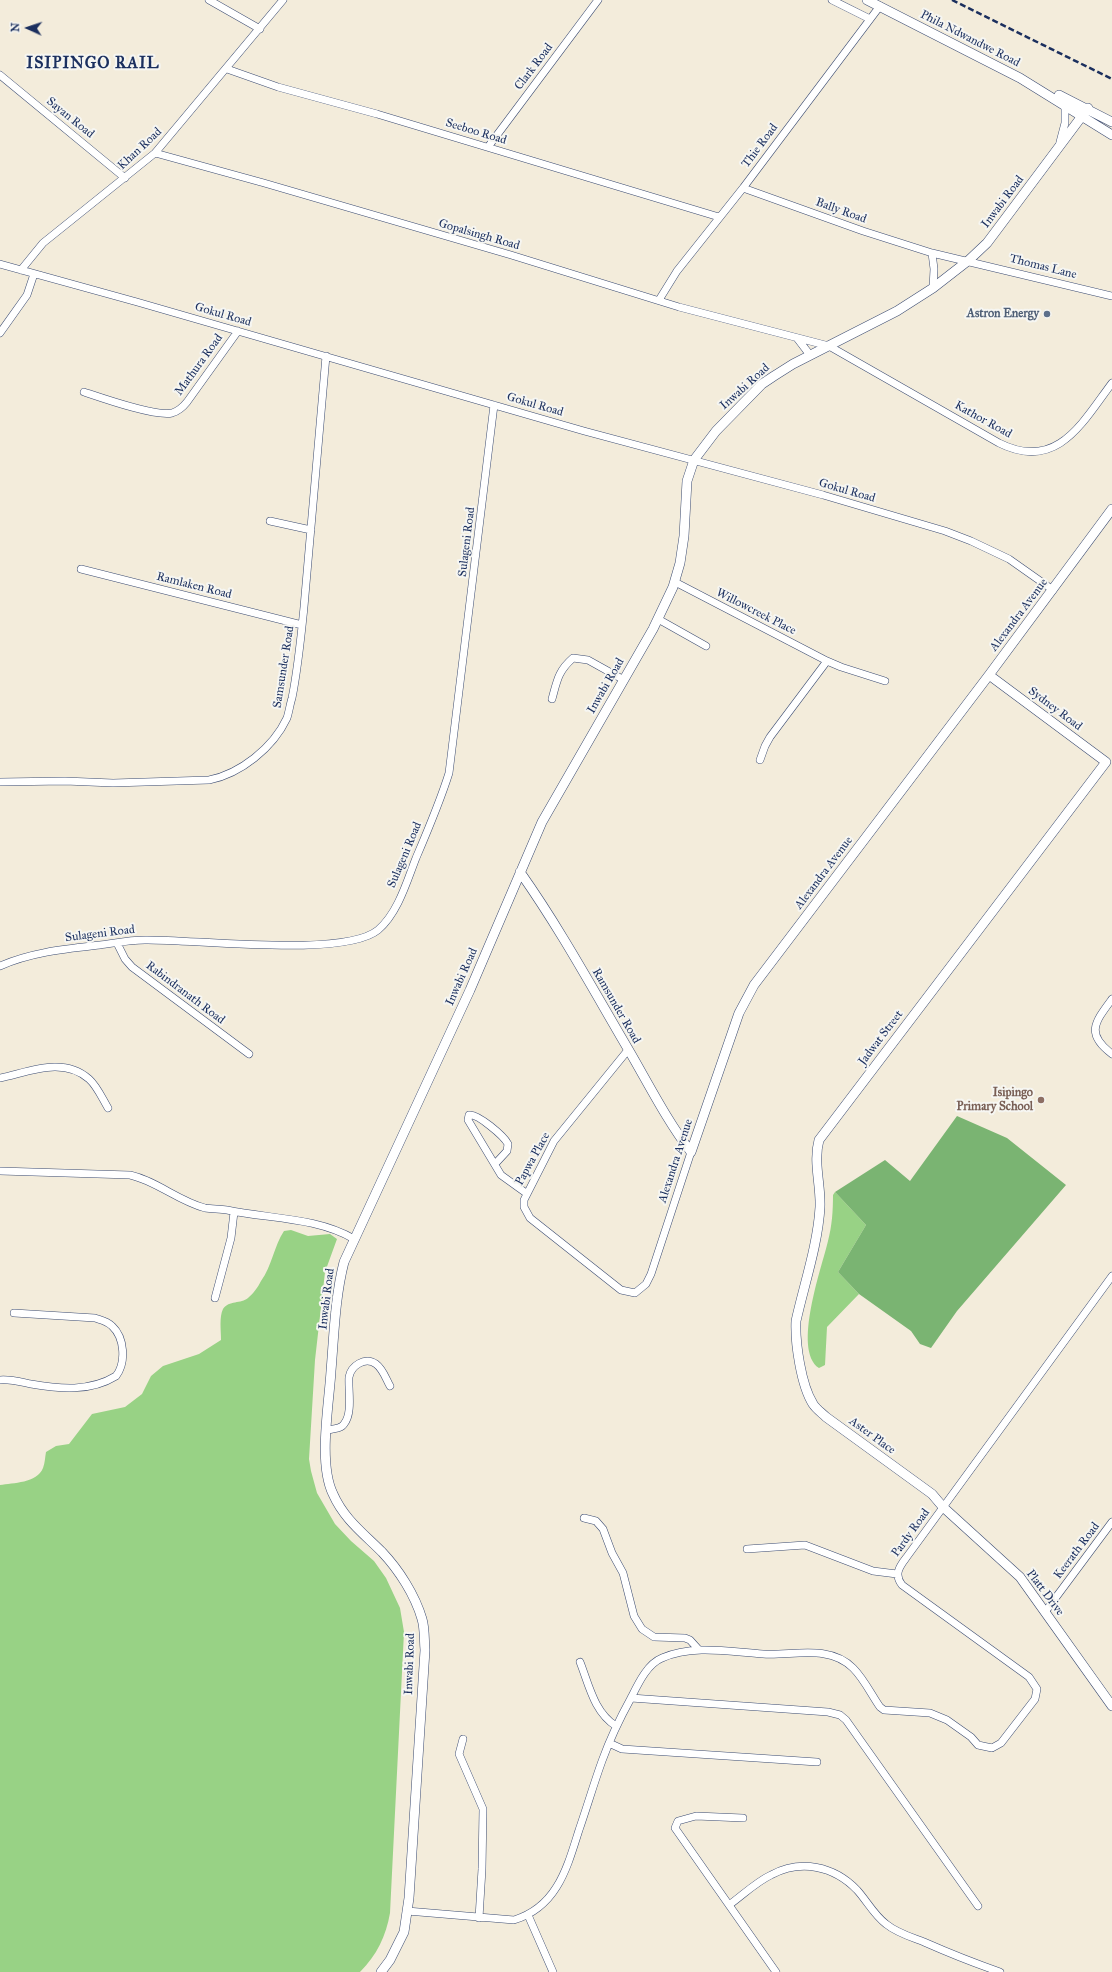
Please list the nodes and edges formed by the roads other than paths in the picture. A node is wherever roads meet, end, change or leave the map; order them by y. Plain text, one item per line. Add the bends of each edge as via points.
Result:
1 (209, 0) edge
2 (284, 0) edge
3 (598, 0) edge
4 (832, 0) edge
5 (867, 0) edge
6 (880, 6) junction
7 (870, 19) junction
8 (260, 29) junction
9 (227, 69) junction
10 (0, 75) edge
11 (1020, 78) junction
12 (1066, 105) junction
13 (1088, 108) junction
14 (1082, 117) junction
15 (1112, 122) edge
16 (1112, 135) edge
17 (488, 147) junction
18 (1057, 150) junction
19 (155, 153) junction
20 (125, 178) junction
21 (743, 188) junction
22 (719, 217) junction
23 (932, 253) junction
24 (969, 260) junction
25 (0, 264) edge
26 (21, 270) junction
27 (34, 274) junction
28 (933, 288) junction
29 (1112, 296) edge
30 (659, 300) junction
31 (238, 331) junction
32 (0, 333) edge
33 (797, 338) junction
34 (830, 346) junction
35 (810, 355) junction
36 (326, 356) junction
37 (1112, 382) edge
38 (84, 392) dead end
39 (494, 405) junction
40 (694, 460) junction
41 (1112, 509) edge
42 (270, 521) dead end
43 (311, 530) junction
44 (82, 569) dead end
45 (675, 582) junction
46 (1053, 590) junction
47 (658, 619) junction
48 (302, 625) junction
49 (706, 646) dead end
50 (827, 661) junction
51 (989, 675) junction
52 (624, 680) junction
53 (885, 681) dead end
54 (552, 699) dead end
55 (760, 760) dead end
56 (1106, 762) joint
57 (0, 782) edge
58 (520, 872) junction
59 (117, 943) junction
60 (0, 966) edge
61 (1112, 999) edge
62 (628, 1050) junction
63 (249, 1054) dead end
64 (1112, 1054) edge
65 (0, 1078) edge
66 (108, 1108) dead end
67 (691, 1152) junction
68 (495, 1164) junction
69 (0, 1171) edge
70 (526, 1193) junction
71 (234, 1212) junction
72 (354, 1239) junction
73 (1112, 1276) edge
74 (635, 1293) joint
75 (215, 1298) dead end
76 (14, 1313) dead end
77 (802, 1373) joint
78 (0, 1380) edge
79 (390, 1386) dead end
80 (327, 1430) junction
81 (943, 1507) junction
82 (584, 1518) dead end
83 (1112, 1522) edge
84 (747, 1548) dead end
85 (897, 1574) junction
86 (1045, 1612) junction
87 (699, 1650) junction
88 (580, 1662) dead end
89 (631, 1698) junction
90 (1112, 1706) edge
91 (616, 1726) junction
92 (463, 1739) dead end
93 (609, 1743) junction
94 (817, 1762) dead end
95 (743, 1818) dead end
96 (729, 1905) junction
97 (978, 1906) dead end
98 (407, 1911) junction
99 (528, 1916) junction
100 (479, 1918) junction
101 (381, 1972) edge
102 (552, 1972) edge
103 (776, 1972) edge
104 (1000, 1972) edge

1 - 8 street
2 - 8 street, Khan Road
3 - 17 street, Clark Road
4 - 7 street
5 - 6 street, Phila Ndwandwe Road
6 - 7 street, Thie Road
6 - 11 street, Phila Ndwandwe Road
7 - 21 street, Thie Road
8 - 9 street, Khan Road
9 - 17 street, Seeboo Road via 278,87
9 - 19 street, Khan Road
10 - 20 street, Sayan Road
11 - 12 street, Phila Ndwandwe Road
11 - 13 street, Phila Ndwandwe Road
12 - 14 street, Phila Ndwandwe Road
12 - 18 street, Inwabi Road via 1064,128
13 - 14 street, Inwabi Road
13 - 15 street, Phila Ndwandwe Road
14 - 16 street, Phila Ndwandwe Road
14 - 18 street, Inwabi Road
17 - 22 street, Seeboo Road
18 - 24 street, Inwabi Road via 998,228
19 - 20 street, Khan Road
19 - 30 street, Gopalsingh Road
20 - 26 street, Khan Road via 42,243
21 - 22 street, Thie Road
21 - 23 street, Bally Road
22 - 30 street, Thie Road via 677,271
23 - 24 street, Bally Road
23 - 28 street
24 - 28 street, Inwabi Road
24 - 29 street, Thomas Lane
25 - 26 street, Gokul Road
26 - 27 street, Gokul Road
27 - 31 street, Gokul Road
27 - 32 street via 27,295
28 - 34 street, Inwabi Road via 897,311
30 - 33 street, Gopalsingh Road via 679,308
31 - 36 street, Gokul Road
31 - 38 street, Mathura Road via 187,402 177,411 165,414
33 - 34 street, Gopalsingh Road
33 - 35 street
34 - 35 street, Inwabi Road
34 - 37 street, Kathor Road via 998,443 1019,451 1050,449 1068,438
35 - 40 street, Inwabi Road via 762,384 716,431
36 - 39 street, Gokul Road
36 - 43 street, Samsunder Road
39 - 40 street, Gokul Road
39 - 59 street, Sulageni Road via 449,773 409,875 387,920 378,930 357,939 336,942 254,944 144,940
40 - 45 street, Inwabi Road via 687,481 686,518
40 - 46 street, Gokul Road via 962,537 1009,559
41 - 46 street, Alexandra Avenue
42 - 43 street
43 - 48 street, Samsunder Road
44 - 48 street, Ramlaken Road
45 - 47 street, Inwabi Road
45 - 50 street, Willowcreek Place
46 - 51 street, Alexandra Avenue
47 - 49 street
47 - 52 street, Inwabi Road
48 - 57 street, Samsunder Road via 296,679 287,718 275,736 237,771 208,780 113,783
50 - 53 street, Willowcreek Place
50 - 55 street via 770,738
51 - 56 street, Sydney Road
51 - 67 street, Alexandra Avenue via 750,992 733,1029
52 - 54 street via 588,660 573,658 558,674
52 - 58 street, Inwabi Road via 542,822
56 - 77 street, Jadwat Street via 819,1140 817,1158 820,1207 795,1334
58 - 62 street, Ramsunder Road via 547,910
58 - 72 street, Inwabi Road via 470,990
59 - 60 street, Sulageni Road via 33,954
59 - 63 street, Rabindranath Road via 132,967
61 - 64 street via 1095,1024 1094,1035
62 - 67 street, Ramsunder Road
62 - 70 street, Papwa Place via 554,1141
65 - 66 street via 41,1067 67,1068 89,1079
67 - 74 street, Alexandra Avenue via 651,1274 646,1284
68 - 68 street via 468,1120 469,1115 476,1115 508,1144 507,1151
68 - 70 street via 501,1175
69 - 71 street via 130,1174 144,1178 163,1190 195,1204
70 - 74 street, Papwa Place via 524,1207 530,1218 621,1290
71 - 72 street via 319,1225
71 - 75 street via 231,1238
72 - 80 street, Inwabi Road via 340,1275
73 - 81 street, Pardy Road
76 - 78 street via 95,1318 106,1321 114,1327 119,1338 123,1361 116,1376 83,1388
77 - 81 street, Aster Place via 808,1393 819,1411 932,1494
79 - 80 street via 375,1363 361,1362 356,1365 350,1371 348,1414 344,1424 340,1428
80 - 98 street, Inwabi Road via 326,1462 332,1493 354,1526 393,1564 422,1620 425,1650
81 - 85 street, Pardy Road
81 - 86 street, Platt Drive via 1020,1577
82 - 87 street via 596,1521 603,1529 623,1573 634,1616 642,1629 654,1637 685,1638
83 - 86 street, Keerath Road
84 - 85 street via 805,1545 873,1571
85 - 87 street, Pardy Road via 902,1585 1029,1677 1035,1684 1036,1699 1001,1743 992,1748 978,1745 947,1720 930,1713 880,1708 852,1667 840,1658 828,1654 818,1652 781,1655
86 - 90 street, Platt Drive
87 - 89 street via 660,1658 640,1680
88 - 91 street via 597,1706 607,1721
89 - 91 street
89 - 97 street via 828,1712 840,1715
91 - 93 street
92 - 100 street via 459,1754 483,1809
93 - 94 street via 622,1749
93 - 99 street via 566,1872 546,1901
95 - 96 street via 696,1816 682,1818 675,1825 676,1831
96 - 103 street
96 - 104 street via 772,1874 807,1866 824,1868 842,1876 857,1890 876,1916 898,1932
98 - 100 street
98 - 101 street, Inwabi Road via 404,1932
99 - 100 street via 514,1920
99 - 102 street

